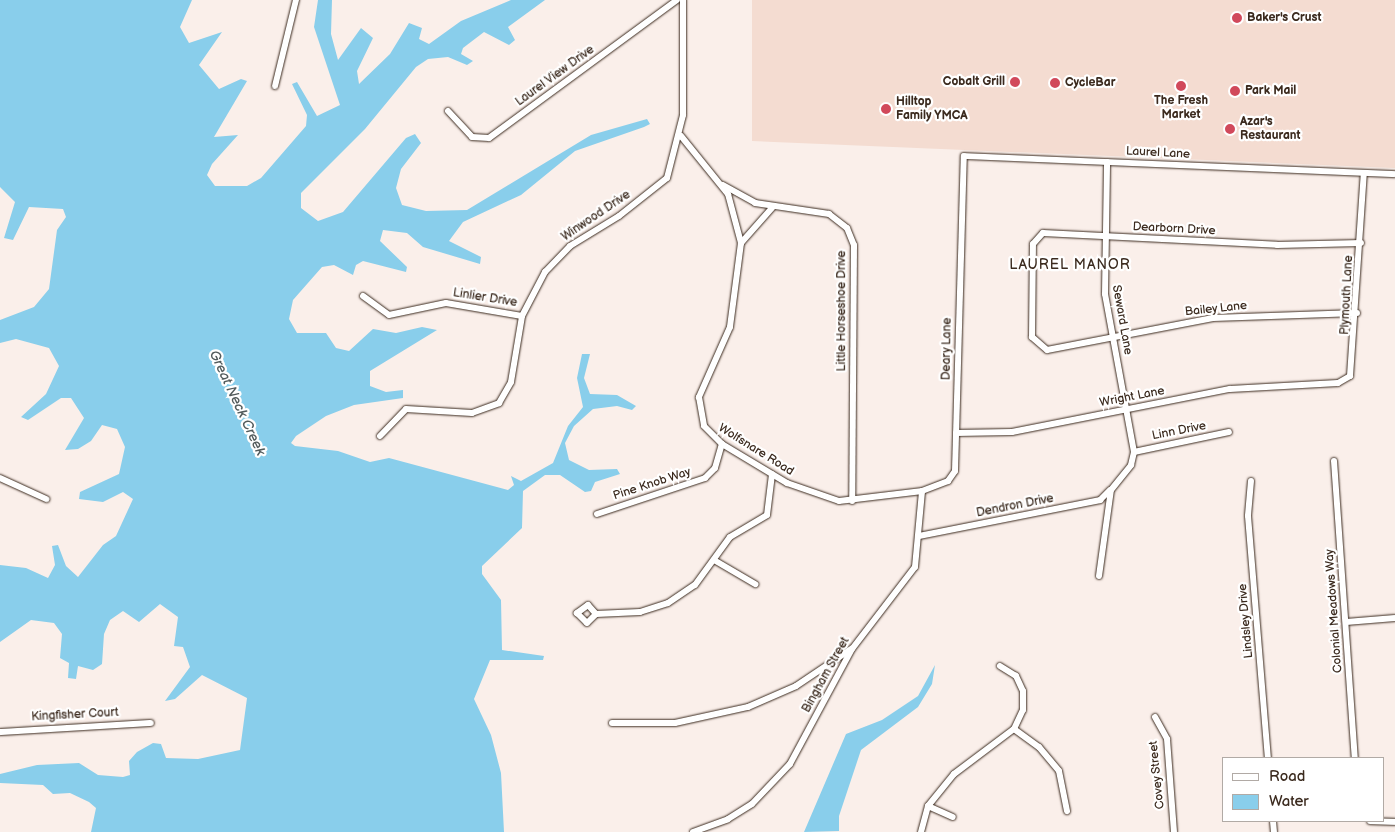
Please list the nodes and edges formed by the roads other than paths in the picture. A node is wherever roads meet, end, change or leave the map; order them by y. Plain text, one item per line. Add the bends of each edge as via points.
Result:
1 (296, 0) edge
2 (677, 0) edge
3 (683, 0) edge
4 (275, 86) dead end
5 (448, 111) dead end
6 (681, 136) junction
7 (1107, 162) junction
8 (1364, 173) junction
9 (1395, 174) edge
10 (722, 184) junction
11 (961, 199) joint
12 (772, 208) junction
13 (1104, 236) junction
14 (741, 243) junction
15 (1361, 243) junction
16 (1032, 286) joint
17 (363, 296) dead end
18 (1357, 313) junction
19 (522, 316) junction
20 (1113, 338) junction
21 (1312, 384) joint
22 (1128, 409) junction
23 (1229, 432) dead end
24 (956, 433) junction
25 (380, 436) dead end
26 (722, 444) junction
27 (1134, 452) junction
28 (1334, 461) dead end
29 (772, 474) junction
30 (0, 478) edge
31 (1251, 482) dead end
32 (934, 486) joint
33 (1111, 490) junction
34 (922, 491) junction
35 (46, 499) dead end
36 (852, 501) junction
37 (597, 514) dead end
38 (919, 536) junction
39 (714, 560) junction
40 (1099, 576) dead end
41 (754, 584) dead end
42 (596, 614) dead end
43 (1395, 618) edge
44 (1346, 622) junction
45 (852, 649) junction
46 (1000, 666) dead end
47 (1155, 717) dead end
48 (150, 723) dead end
49 (612, 723) dead end
50 (1014, 729) junction
51 (0, 732) edge
52 (1268, 757) edge
53 (1355, 757) edge
54 (928, 806) junction
55 (1067, 811) dead end
56 (953, 817) dead end
57 (693, 832) edge
58 (921, 832) edge
59 (1174, 832) edge

1 - 4 street
2 - 5 street, Laurel View Drive via 489,138 472,137
3 - 6 street, Winwood Drive
6 - 10 street, Wolfsnare Road
6 - 19 street, Winwood Drive via 667,178 564,252 540,279
7 - 8 street, Laurel Lane
7 - 11 street, Laurel Lane via 968,154 961,160
7 - 13 street, Seward Lane
8 - 9 street, Laurel Lane
8 - 15 street, Plymouth Lane
10 - 12 street, Little Horseshoe Drive
10 - 14 street, Wolfsnare Road via 732,202
11 - 24 street, Deary Lane
12 - 14 street
12 - 36 street, Little Horseshoe Drive via 804,208 829,214 846,228 854,245
13 - 15 street, Dearborn Drive via 1276,245
13 - 16 street, Dearborn Drive via 1039,235 1033,244
13 - 20 street, Seward Lane via 1104,285
14 - 26 street, Wolfsnare Road via 730,327 698,403 704,426
15 - 18 street, Plymouth Lane
16 - 20 street, Bailey Lane via 1035,342 1047,350
17 - 19 street, Linlier Drive via 390,315 446,303
18 - 20 street, Bailey Lane via 1213,318
18 - 21 street, Plymouth Lane via 1350,376 1338,383
19 - 25 street, Winwood Drive via 511,382 500,403 472,413 406,409
20 - 22 street, Seward Lane
21 - 22 street, Wright Lane via 1230,389
22 - 24 street, Wright Lane via 1012,432
22 - 27 street, Seward Lane
23 - 27 street, Linn Drive
24 - 32 street, Deary Lane via 955,471 948,481
26 - 29 street, Wolfsnare Road
26 - 37 street, Pine Knob Way via 715,468 705,478
27 - 33 street via 1131,465
28 - 44 street, Colonial Meadows Way
29 - 36 street, Wolfsnare Road via 819,497
29 - 39 street via 767,515 730,537
30 - 35 street
31 - 52 street, Lindsley Drive via 1248,516
32 - 34 street, Wolfsnare Road
33 - 38 street, Dendron Drive via 1100,500
33 - 40 street
34 - 36 street, Wolfsnare Road
34 - 38 street, Bingham Street
38 - 45 street, Bingham Street via 915,567
39 - 41 street
39 - 42 street via 695,585 668,603 626,614
43 - 44 street
44 - 53 street, Colonial Meadows Way
45 - 49 street via 796,686 748,707 675,723
45 - 57 street, Bingham Street via 790,764 752,804 728,819
46 - 50 street via 1016,676 1023,691 1023,710
47 - 59 street, Covey Street via 1167,739
48 - 51 street, Kingfisher Court
50 - 54 street via 954,774
50 - 55 street via 1039,747 1060,771
54 - 56 street
54 - 58 street

